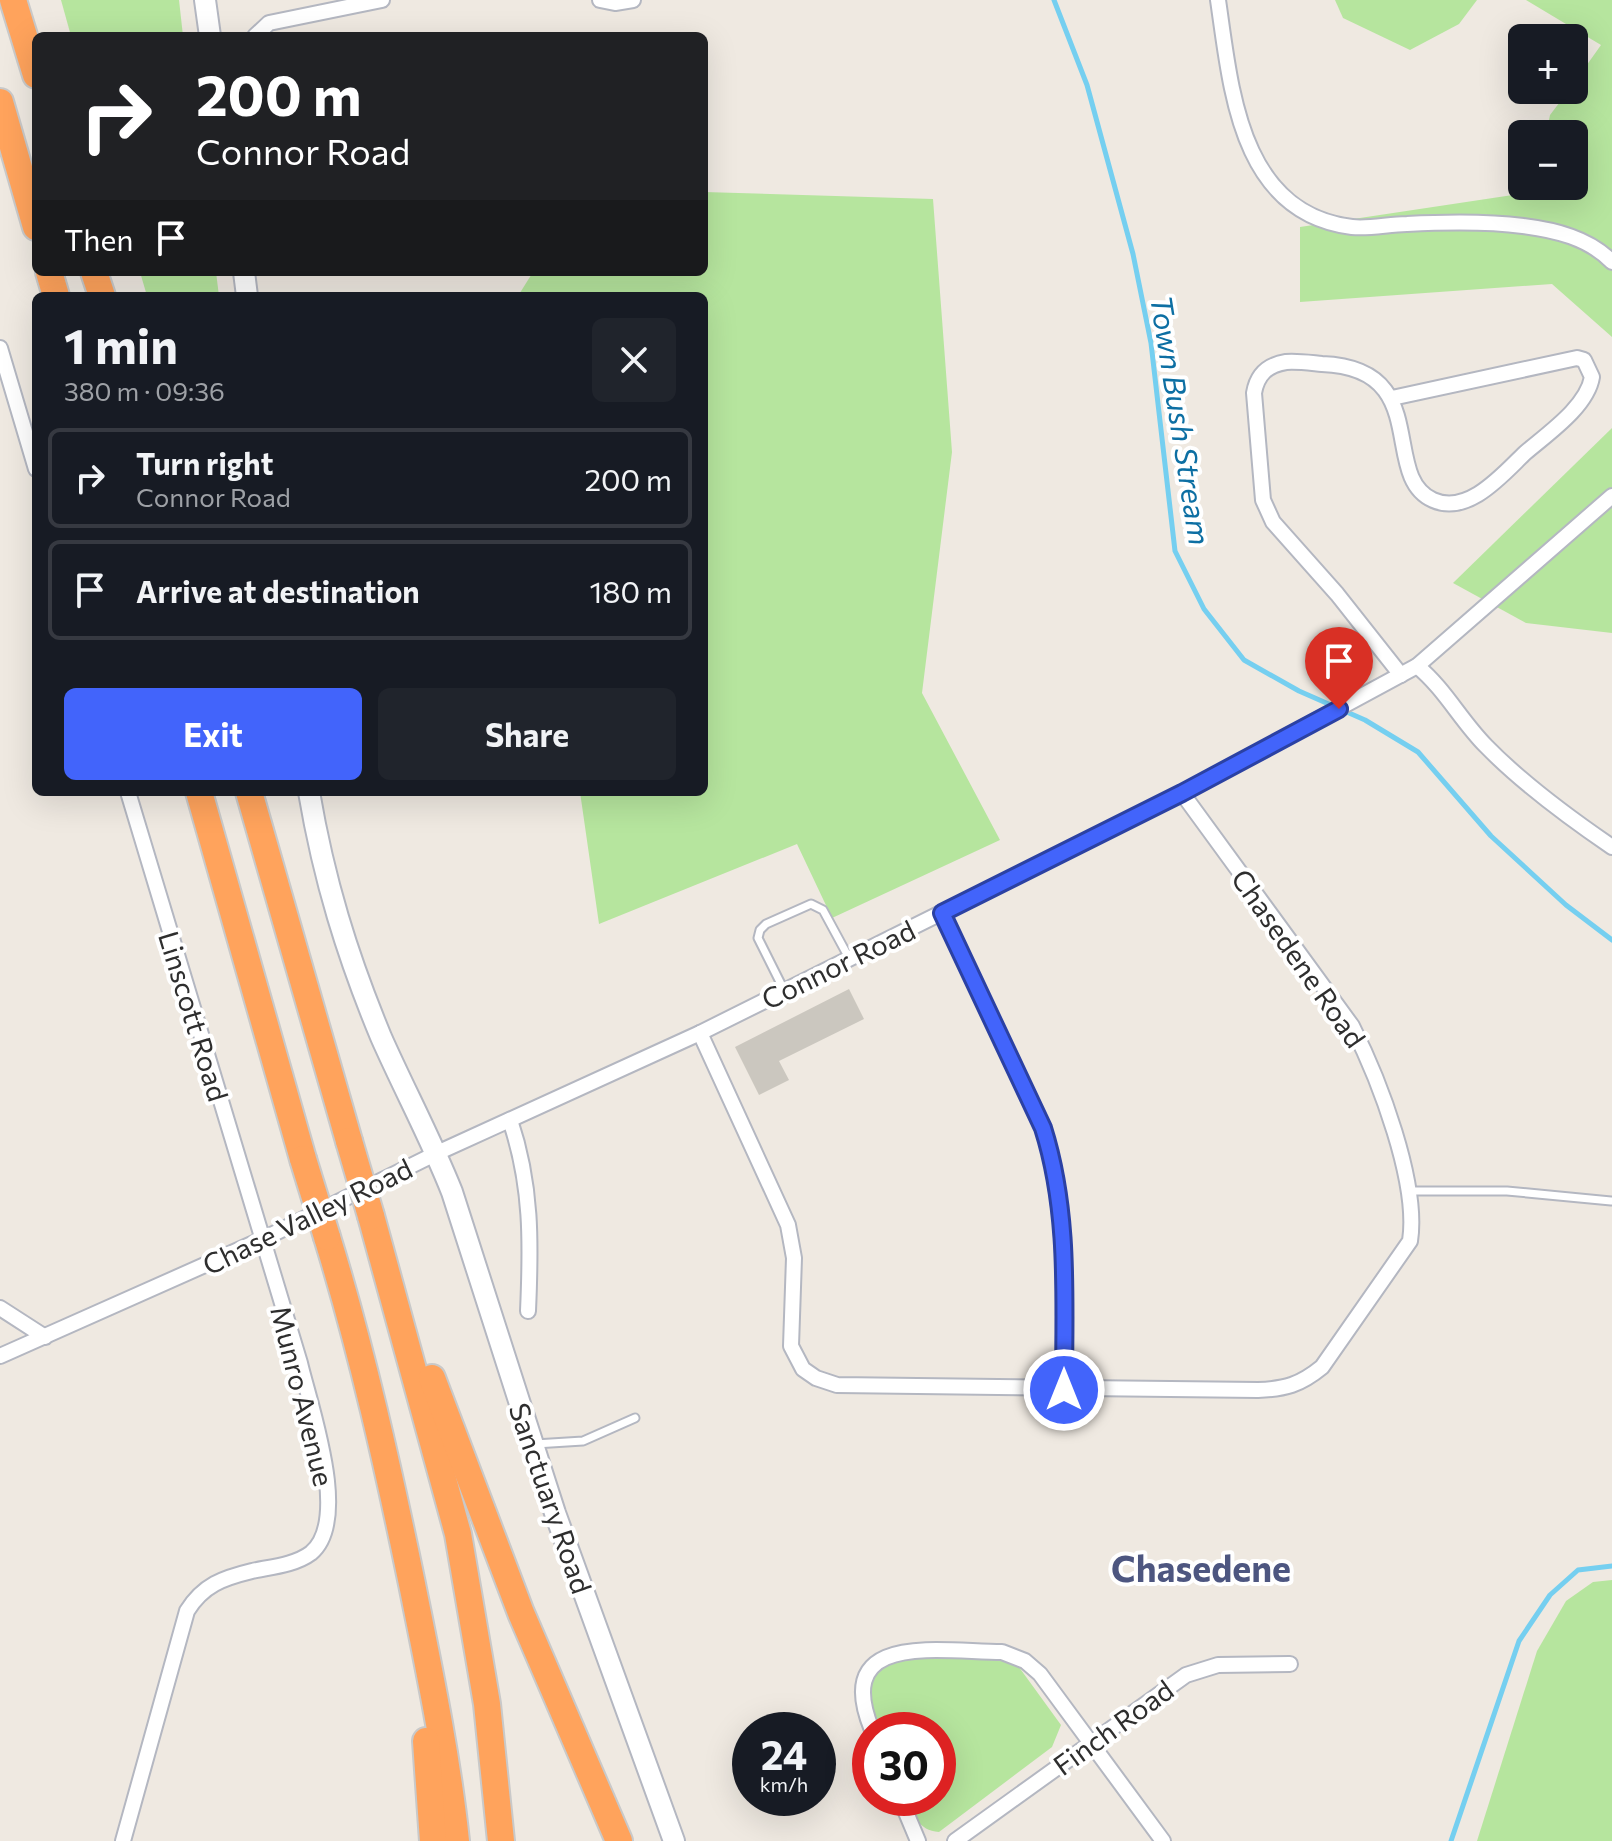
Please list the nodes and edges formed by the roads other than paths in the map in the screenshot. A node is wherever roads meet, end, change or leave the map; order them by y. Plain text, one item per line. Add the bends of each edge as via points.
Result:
1 (13, 0) edge
2 (205, 0) edge
3 (382, 0) edge
4 (600, 0) edge
5 (633, 0) edge
6 (1218, 0) edge
7 (209, 32) edge
8 (259, 32) edge
9 (32, 62) edge
10 (0, 102) edge
11 (32, 213) edge
12 (1612, 262) edge
13 (0, 348) edge
14 (1392, 398) junction
15 (32, 456) edge
16 (1612, 496) edge
17 (1417, 666) junction
18 (1401, 675) junction
19 (1182, 793) junction
20 (129, 796) edge
21 (200, 796) edge
22 (250, 796) edge
23 (310, 796) edge
24 (1612, 847) edge
25 (942, 913) junction
26 (849, 958) junction
27 (784, 990) junction
28 (700, 1033) junction
29 (510, 1120) junction
30 (437, 1153) junction
31 (1410, 1191) junction
32 (1611, 1201) edge
33 (261, 1240) junction
34 (384, 1259) junction
35 (0, 1308) edge
36 (528, 1311) dead end
37 (45, 1337) junction
38 (0, 1356) edge
39 (1064, 1390) junction
40 (635, 1418) dead end
41 (533, 1444) junction
42 (1290, 1664) dead end
43 (430, 1675) junction
44 (867, 1712) edge
45 (1091, 1744) junction
46 (908, 1816) edge
47 (123, 1841) edge
48 (433, 1841) edge
49 (456, 1841) edge
50 (501, 1841) edge
51 (619, 1841) edge
52 (674, 1841) edge
53 (918, 1841) edge
54 (955, 1841) edge
55 (1163, 1841) edge

1 - 9 highway
2 - 7 street
3 - 8 street via 269,23
4 - 5 street
6 - 12 street via 1232,95 1249,152 1297,207 1320,220 1354,227 1504,223 1548,229 1580,240
10 - 11 highway
13 - 15 street
14 - 14 street via 1577,358 1584,360 1592,377 1585,395 1487,488 1452,504 1435,501 1419,489
14 - 18 street via 1375,381 1348,367 1286,362 1260,375 1254,393 1263,500 1273,522
16 - 17 street, Connor Road
17 - 18 street, Connor Road
17 - 24 street via 1484,745
18 - 19 street, Connor Road
19 - 25 street, Connor Road
19 - 31 street, Chasedene Road via 1352,1026 1373,1068
20 - 33 street, Linscott Road
21 - 43 highway, bridge via 351,1318
22 - 34 highway, bridge
23 - 30 street, Chase Valley Road via 336,920 383,1040
25 - 26 street, Connor Road
25 - 39 street via 1043,1128 1054,1165 1064,1265
26 - 27 street, Connor Road
26 - 27 lane via 817,905 766,924 758,938
27 - 28 street, Connor Road
28 - 29 street, Connor Road
28 - 39 street, Chasedene Road via 788,1225 794,1258 791,1346 803,1369 837,1385
29 - 30 street, Connor Road
29 - 36 street via 529,1194
30 - 33 street, Chase Valley Road
30 - 41 street, Sanctuary Road
31 - 32 lane via 1507,1191
31 - 39 street, Chasedene Road via 1410,1241 1322,1367 1305,1381 1289,1389
33 - 37 street, Chase Valley Road
33 - 47 street, Munro Avenue via 322,1453 326,1526 322,1540 305,1556 216,1581 195,1599 183,1623
34 - 50 highway via 458,1534 487,1704
34 - 51 highway via 521,1613
35 - 37 street
37 - 38 street, Chase Valley Road
40 - 41 lane via 583,1441
41 - 52 street, Sanctuary Road
42 - 45 street, Finch Road via 1200,1669
43 - 48 highway via 425,1727
43 - 49 highway
44 - 45 street via 862,1683 874,1662 892,1654 1002,1652 1040,1674
45 - 54 street, Finch Road
45 - 55 street
46 - 53 street

